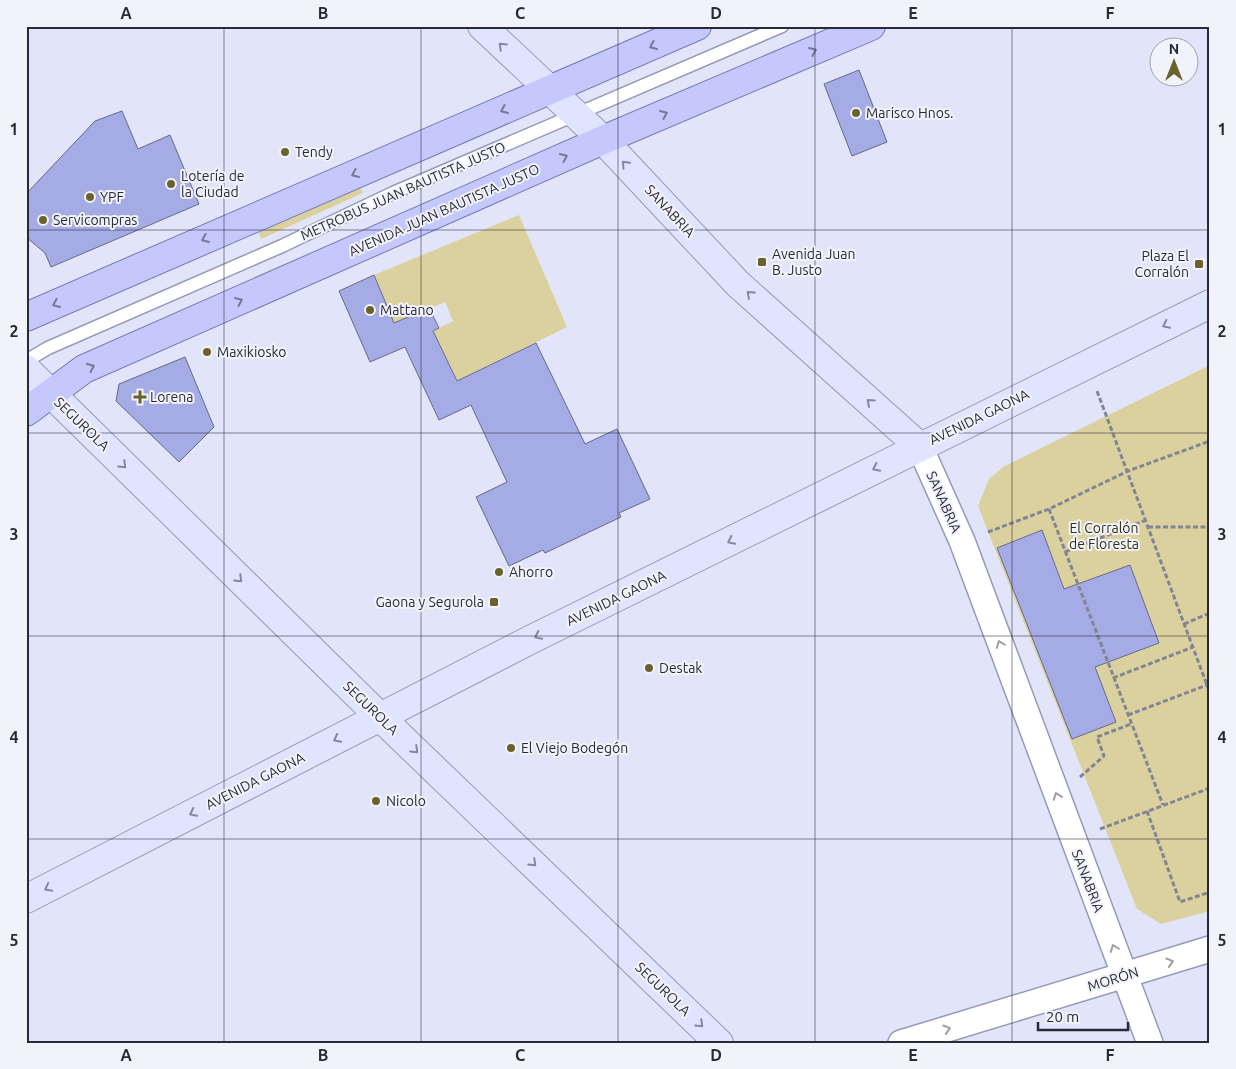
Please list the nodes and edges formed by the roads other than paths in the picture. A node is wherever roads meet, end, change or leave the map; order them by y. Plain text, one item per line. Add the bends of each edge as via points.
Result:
1 (482, 26) edge
2 (697, 26) edge
3 (782, 26) edge
4 (871, 26) edge
5 (548, 90) junction
6 (575, 115) junction
7 (603, 140) junction
8 (1210, 304) edge
9 (26, 317) edge
10 (26, 361) edge
11 (26, 370) edge
12 (50, 394) junction
13 (26, 412) edge
14 (920, 447) junction
15 (380, 717) junction
16 (26, 899) edge
17 (1210, 949) edge
18 (1124, 976) junction
19 (719, 1043) edge
20 (901, 1043) edge
21 (1150, 1043) edge

5 -> 1 street, SANABRIA
2 -> 5 main road
3 - 6 lane, METROBUS JUAN BAUTISTA JUSTO
7 -> 4 main road, AVENIDA JUAN BAUTISTA JUSTO
5 - 6 street, SANABRIA
5 -> 9 main road
6 - 7 street, SANABRIA
6 - 10 lane, METROBUS JUAN BAUTISTA JUSTO via 393,193 282,246 48,348
12 -> 7 main road, AVENIDA JUAN BAUTISTA JUSTO via 84,369
14 -> 7 street, SANABRIA via 738,284
8 -> 14 street, AVENIDA GAONA
11 - 12 street, SEGUROLA
12 - 13 main road, AVENIDA JUAN BAUTISTA JUSTO
12 -> 15 street, SEGUROLA
14 -> 15 street, AVENIDA GAONA
18 -> 14 street, SANABRIA via 962,542
15 -> 16 street, AVENIDA GAONA
15 -> 19 street, SEGUROLA
18 -> 17 street, MORÓN
20 -> 18 street, MORÓN
18 - 21 street, SANABRIA

